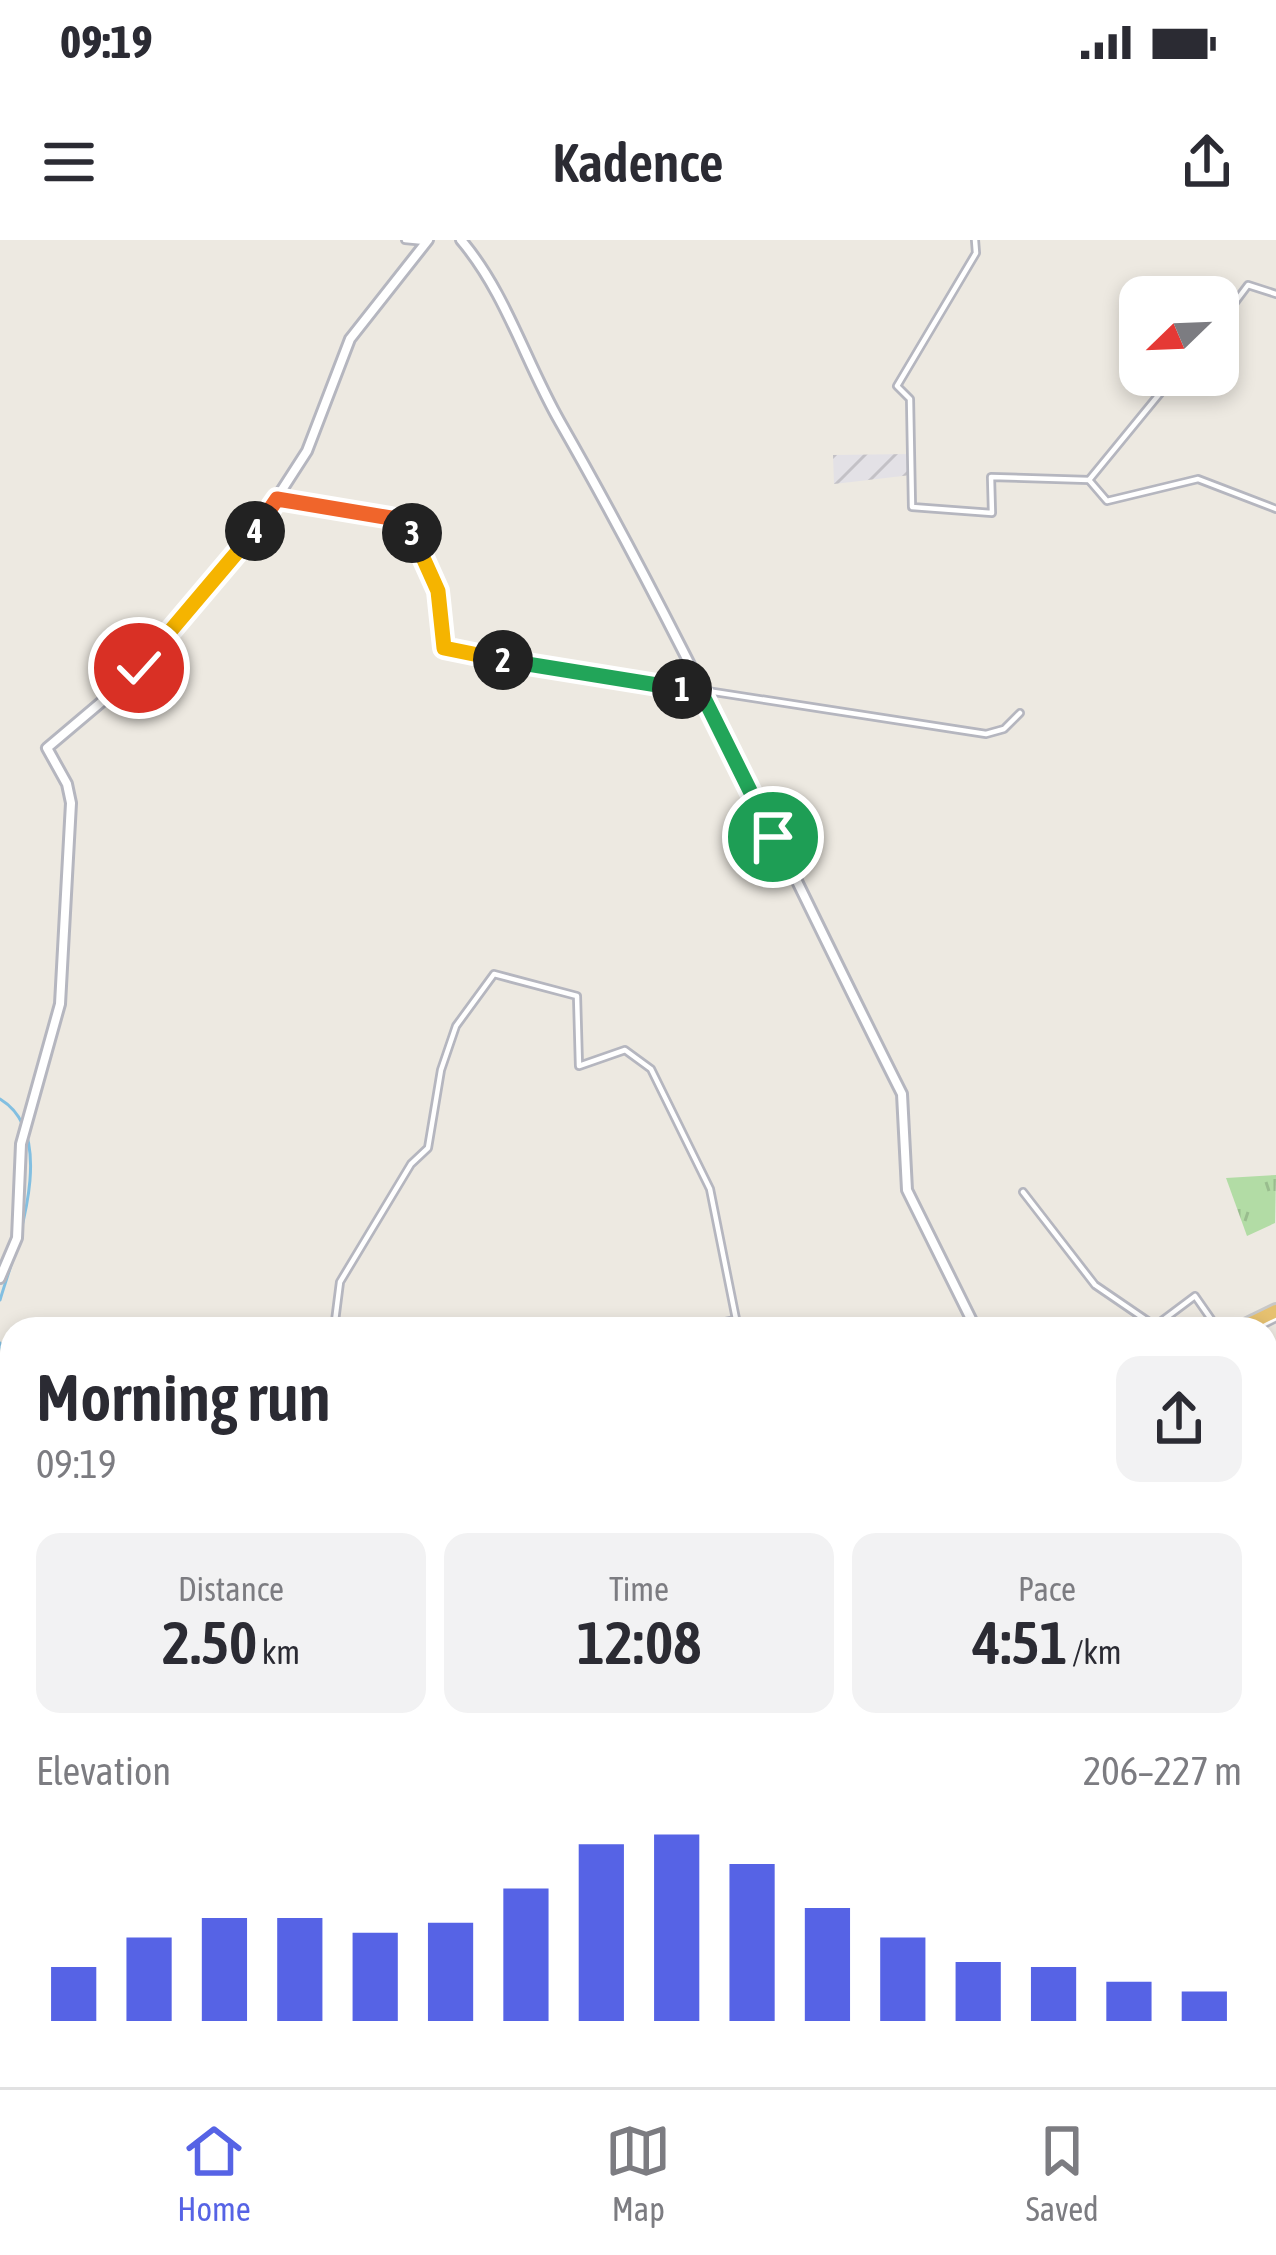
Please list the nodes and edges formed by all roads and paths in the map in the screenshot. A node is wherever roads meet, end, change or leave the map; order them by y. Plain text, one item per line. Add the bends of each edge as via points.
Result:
1 (405, 240) edge
2 (461, 240) edge
3 (975, 240) edge
4 (427, 241) edge
5 (1276, 294) edge
6 (1239, 297) edge
7 (1159, 396) edge
8 (1091, 482) junction
9 (277, 499) junction
10 (1276, 509) edge
11 (701, 692) junction
12 (1019, 713) dead end
13 (1023, 1192) dead end
14 (0, 1278) edge
15 (336, 1317) edge
16 (735, 1317) edge
17 (970, 1317) edge
18 (1142, 1317) edge
19 (1167, 1317) edge
20 (1210, 1317) edge

1 - 4 street
2 - 11 street via 492,276 526,360 604,494
3 - 8 street via 976,253 897,386 910,399 912,507 992,513 991,477
4 - 9 street via 350,339 311,443
5 - 6 street via 1248,285
7 - 8 street
8 - 10 street via 1107,501 1198,479
9 - 11 street via 407,525 438,591 444,648
9 - 14 street via 139,668 47,748 71,803 60,1004 28,1119 16,1238
11 - 12 street via 986,734
11 - 17 street via 902,1094 908,1190
13 - 18 street via 1095,1285
15 - 16 street via 340,1282 428,1148 448,1046 494,974 577,996 579,1066 625,1050 651,1070 710,1189
19 - 20 street via 1196,1296

